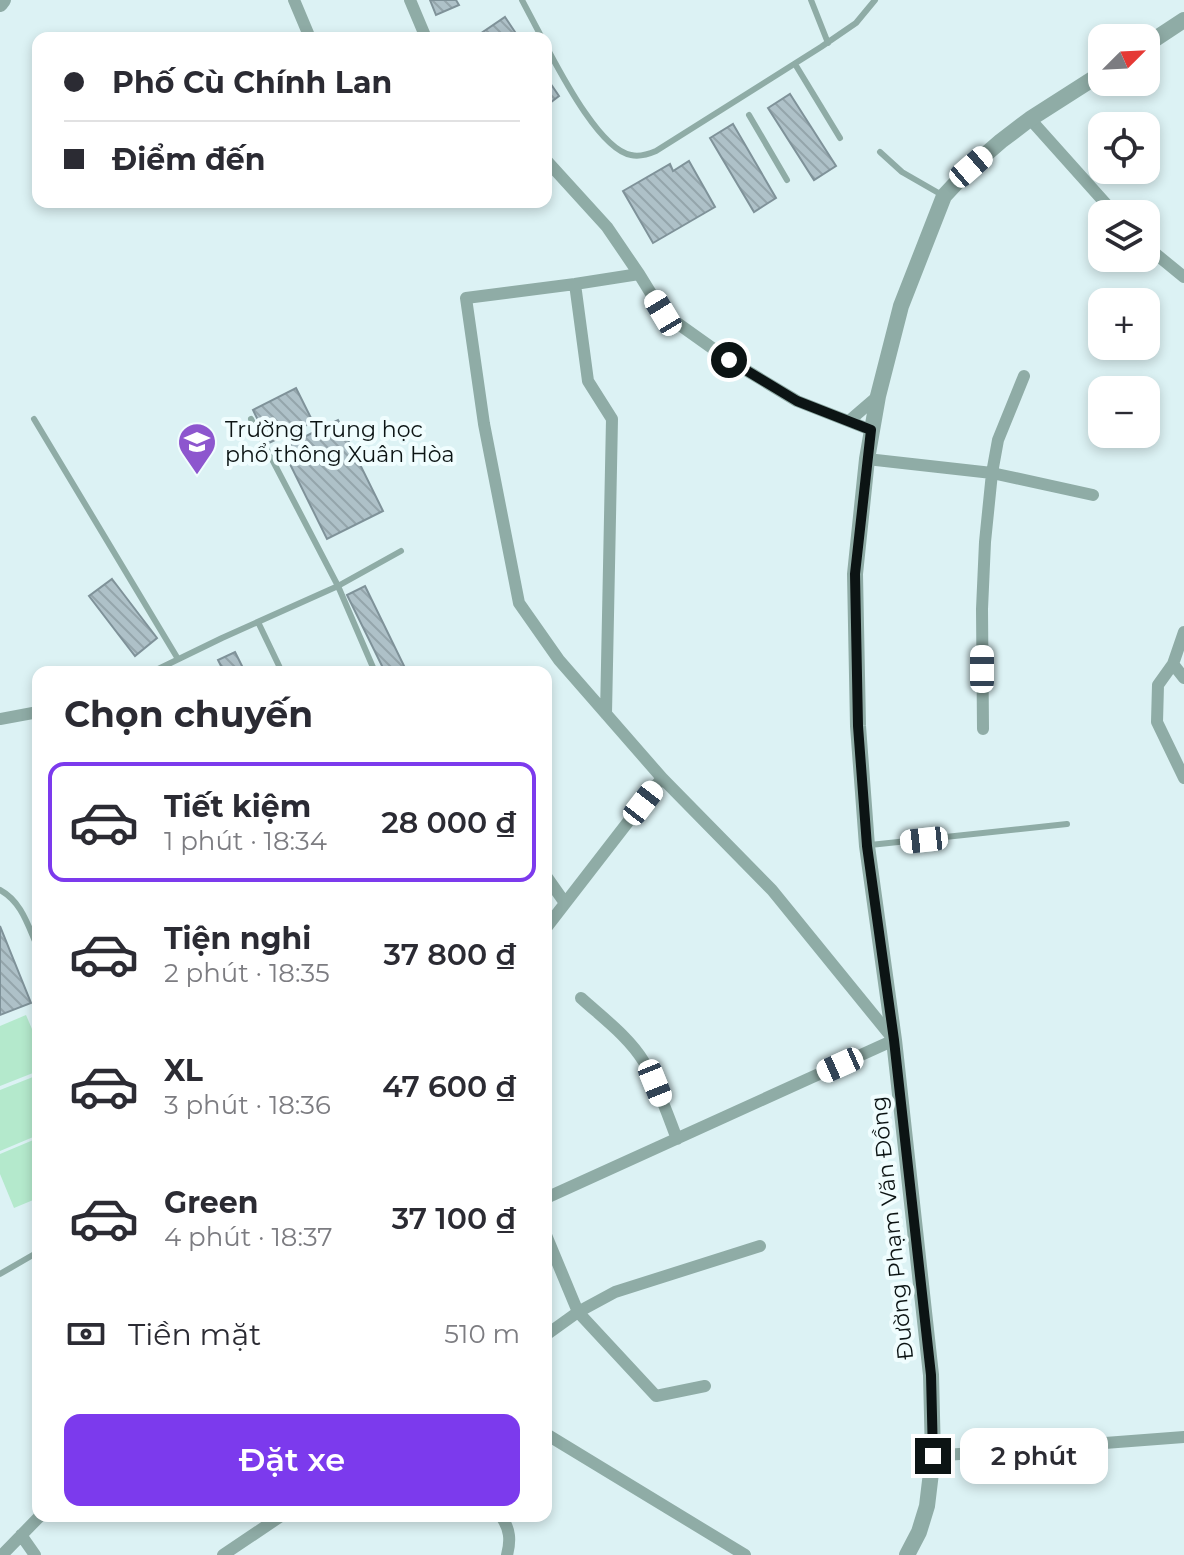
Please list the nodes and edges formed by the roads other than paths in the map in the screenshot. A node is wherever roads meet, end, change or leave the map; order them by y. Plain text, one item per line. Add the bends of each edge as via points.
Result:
1 (294, 0) edge
2 (410, 0) edge
3 (522, 0) edge
4 (811, 0) edge
5 (875, 0) edge
6 (1184, 20) edge
7 (307, 32) edge
8 (423, 32) edge
9 (539, 32) edge
10 (1160, 36) edge
11 (828, 43) junction
12 (552, 58) edge
13 (795, 64) junction
14 (1088, 82) edge
15 (749, 115) dead end
16 (1030, 119) junction
17 (840, 138) dead end
18 (880, 152) dead end
19 (552, 167) edge
20 (787, 180) dead end
21 (944, 196) junction
22 (1102, 200) edge
23 (1160, 257) edge
24 (639, 274) junction
25 (1184, 277) edge
26 (575, 284) junction
27 (1024, 376) dead end
28 (878, 396) junction
29 (34, 419) dead end
30 (251, 419) dead end
31 (849, 421) junction
32 (871, 430) junction
33 (867, 459) junction
34 (992, 473) junction
35 (1093, 495) dead end
36 (401, 551) dead end
37 (338, 586) junction
38 (258, 622) junction
39 (1184, 632) edge
40 (178, 659) junction
41 (1173, 664) junction
42 (164, 666) edge
43 (279, 666) edge
44 (372, 666) edge
45 (1184, 678) edge
46 (32, 713) edge
47 (606, 714) junction
48 (0, 719) edge
49 (983, 729) dead end
50 (662, 778) junction
51 (1184, 778) edge
52 (1067, 824) dead end
53 (867, 846) junction
54 (552, 885) edge
55 (0, 890) edge
56 (565, 903) junction
57 (552, 920) edge
58 (32, 935) edge
59 (581, 998) dead end
60 (894, 1040) junction
61 (677, 1139) junction
62 (552, 1195) edge
63 (760, 1246) dead end
64 (552, 1249) edge
65 (32, 1255) edge
66 (0, 1274) edge
67 (578, 1312) junction
68 (552, 1331) edge
69 (705, 1386) dead end
70 (1184, 1437) edge
71 (552, 1438) edge
72 (933, 1456) junction
73 (34, 1522) edge
74 (272, 1522) edge
75 (504, 1522) edge
76 (21, 1535) junction
77 (2, 1555) edge
78 (35, 1555) edge
79 (225, 1555) edge
80 (507, 1555) edge
81 (745, 1555) edge
82 (907, 1555) edge

1 - 7 street
2 - 8 street
3 - 9 lane
4 - 11 lane
5 - 11 lane via 856,23
6 - 10 street
11 - 13 lane
12 - 13 lane via 605,138 630,155 656,151
13 - 17 lane
14 - 16 street, Đường Phạm Văn Đồng
15 - 20 lane
16 - 21 street, Đường Phạm Văn Đồng
16 - 22 street
18 - 21 lane via 902,172
19 - 24 street via 607,227
21 - 28 street, Đường Phạm Văn Đồng via 901,306
23 - 25 street
24 - 26 street
24 - 31 street via 663,313 729,360 797,401
26 - 47 street via 588,381 612,419
26 - 47 street via 466,298 519,603
27 - 34 street via 998,440
28 - 31 street
28 - 32 street, Đường Phạm Văn Đồng
29 - 40 lane
30 - 37 lane
31 - 32 street
32 - 33 street, Đường Phạm Văn Đồng
33 - 34 street
33 - 53 street, Đường Phạm Văn Đồng via 855,574
34 - 35 street
34 - 49 street via 982,609
36 - 37 lane
37 - 38 lane
37 - 44 lane
38 - 40 lane
38 - 43 lane
39 - 41 street
40 - 42 lane
41 - 45 street
41 - 51 street via 1158,685 1157,722
46 - 48 street
47 - 50 street
50 - 56 street
50 - 60 street via 772,890
52 - 53 lane
53 - 60 street, Đường Phạm Văn Đồng
54 - 56 street
55 - 58 lane via 21,910
56 - 57 street
59 - 61 street via 644,1063
60 - 61 street
60 - 72 street, Đường Phạm Văn Đồng via 931,1375
61 - 62 street
63 - 67 street via 625,1289
64 - 67 street
65 - 66 lane
67 - 68 street
67 - 69 street via 656,1396
70 - 72 street
71 - 81 street
72 - 82 street, Đường Phạm Văn Đồng via 924,1519
73 - 76 street
74 - 79 street
75 - 80 street via 510,1534
76 - 77 street
76 - 78 street

